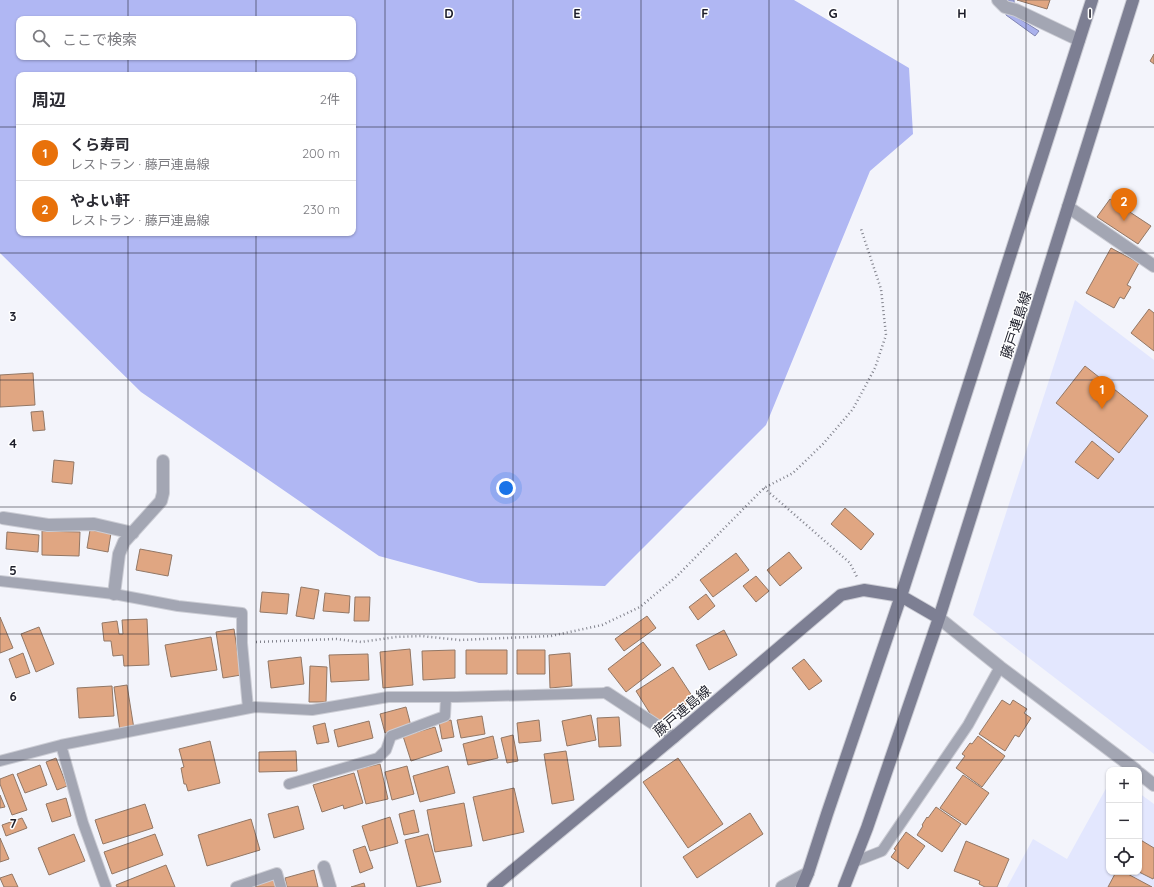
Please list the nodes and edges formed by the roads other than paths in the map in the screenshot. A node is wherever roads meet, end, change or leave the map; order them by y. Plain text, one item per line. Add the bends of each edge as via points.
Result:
1 (1092, 0) edge
2 (1133, 0) edge
3 (1006, 6) edge
4 (1079, 40) junction
5 (1068, 207) junction
6 (1154, 266) edge
7 (163, 461) dead end
8 (3, 518) dead end
9 (133, 533) junction
10 (0, 581) edge
11 (114, 594) junction
12 (901, 596) junction
13 (939, 618) junction
14 (1000, 667) junction
15 (607, 693) joint
16 (446, 697) junction
17 (248, 708) junction
18 (674, 738) junction
19 (61, 745) junction
20 (0, 761) edge
21 (1132, 767) edge
22 (1142, 775) edge
23 (289, 784) dead end
24 (1154, 785) edge
25 (854, 862) junction
26 (324, 867) dead end
27 (808, 873) junction
28 (106, 887) edge
29 (236, 887) edge
30 (281, 887) edge
31 (330, 887) edge
32 (493, 887) edge
33 (782, 887) edge
34 (802, 887) edge
35 (844, 887) edge

1 - 4 main road, 藤戸連島線
2 - 5 main road, 藤戸連島線
3 - 4 street
4 - 12 main road, 藤戸連島線
5 - 6 street
5 - 13 main road, 藤戸連島線
7 - 9 street via 161,501
8 - 9 street via 48,525 94,524
9 - 11 street via 124,542 119,554
10 - 11 lane
11 - 17 lane via 178,606 242,613
12 - 13 main road, 藤戸連島線
12 - 18 main road, 藤戸連島線 via 864,590 841,595
12 - 27 main road
13 - 14 street
13 - 25 main road
14 - 21 street
14 - 25 lane via 968,725 882,852
15 - 16 lane
15 - 18 street
16 - 17 lane via 388,697 312,710
16 - 23 lane via 445,716 391,736 386,750 378,758
17 - 19 lane
18 - 32 main road, 藤戸連島線
19 - 20 lane
19 - 28 lane via 83,823
22 - 24 street
25 - 35 main road
26 - 31 street
27 - 33 street
27 - 34 main road
29 - 30 lane via 277,873

